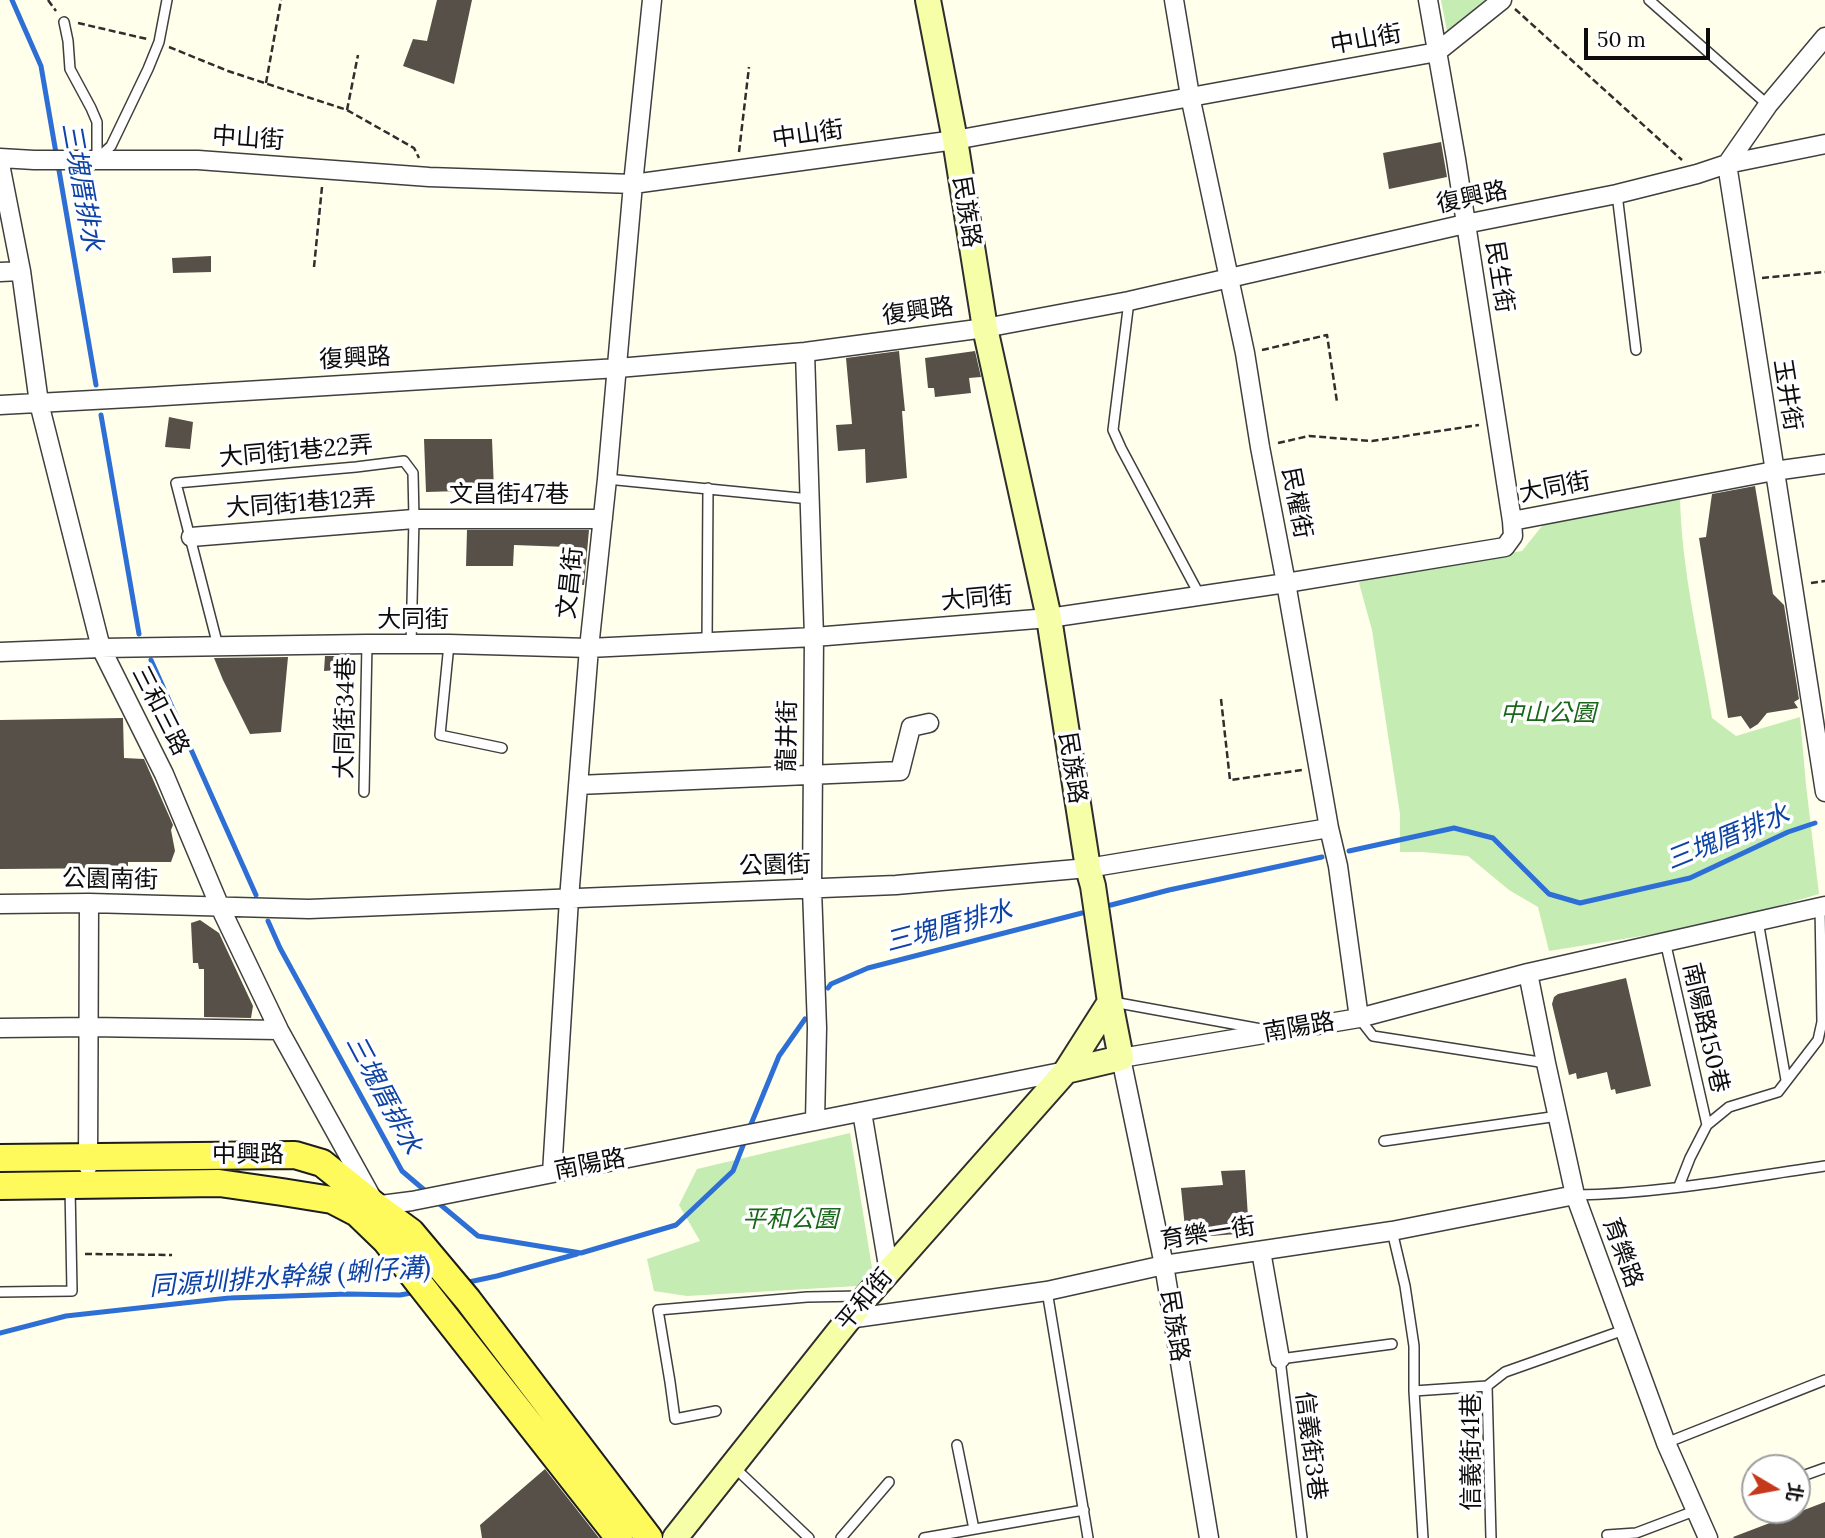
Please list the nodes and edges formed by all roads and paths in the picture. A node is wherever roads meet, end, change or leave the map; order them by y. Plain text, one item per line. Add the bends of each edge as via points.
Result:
1 (48, 0) edge
2 (167, 0) edge
3 (281, 0) edge
4 (652, 0) edge
5 (928, 0) edge
6 (1174, 0) edge
7 (1429, 0) edge
8 (1649, 0) edge
9 (1508, 5) edge
10 (64, 22) junction
11 (1825, 37) edge
12 (159, 42) junction
13 (1437, 52) junction
14 (358, 55) dead end
15 (749, 67) dead end
16 (265, 84) junction
17 (1190, 96) junction
18 (1768, 105) junction
19 (347, 110) junction
20 (955, 140) junction
21 (1825, 144) edge
22 (0, 158) edge
23 (90, 160) junction
24 (0, 164) edge
25 (1727, 164) junction
26 (324, 169) junction
27 (737, 170) junction
28 (1697, 174) junction
29 (429, 177) junction
30 (633, 184) junction
31 (1616, 194) junction
32 (1465, 224) junction
33 (314, 267) dead end
34 (21, 271) junction
35 (0, 272) edge
36 (1825, 272) edge
37 (1228, 278) junction
38 (1745, 280) junction
39 (1129, 300) junction
40 (985, 328) junction
41 (1636, 350) dead end
42 (805, 352) junction
43 (1245, 353) junction
44 (618, 368) junction
45 (1337, 402) dead end
46 (40, 403) junction
47 (0, 405) edge
48 (1496, 422) junction
49 (1260, 447) junction
50 (1825, 464) edge
51 (1774, 471) junction
52 (607, 479) junction
53 (708, 488) junction
54 (810, 499) junction
55 (414, 519) junction
56 (603, 519) junction
57 (1512, 521) junction
58 (191, 537) junction
59 (1286, 583) junction
60 (1200, 596) junction
61 (1049, 618) junction
62 (814, 637) junction
63 (707, 643) junction
64 (367, 644) junction
65 (449, 644) junction
66 (411, 645) junction
67 (218, 646) junction
68 (101, 648) junction
69 (589, 648) junction
70 (0, 652) edge
71 (1222, 699) dead end
72 (929, 723) dead end
73 (502, 748) dead end
74 (1319, 768) junction
75 (812, 776) junction
76 (1824, 781) edge
77 (578, 785) junction
78 (364, 792) dead end
79 (1329, 828) junction
80 (1088, 869) junction
81 (812, 889) junction
82 (569, 899) junction
83 (89, 903) junction
84 (0, 904) edge
85 (1823, 906) edge
86 (220, 907) junction
87 (1758, 921) junction
88 (1665, 941) junction
89 (1528, 973) junction
90 (1824, 988) edge
91 (1110, 1002) junction
92 (1359, 1018) junction
93 (90, 1027) junction
94 (0, 1028) edge
95 (279, 1030) junction
96 (1276, 1032) junction
97 (1121, 1058) junction
98 (1546, 1063) junction
99 (1066, 1071) junction
100 (1786, 1080) junction
101 (862, 1112) junction
102 (1558, 1116) junction
103 (816, 1121) junction
104 (1707, 1125) junction
105 (1384, 1142) dead end
106 (219, 1154) junction
107 (0, 1158) edge
108 (87, 1158) junction
109 (1825, 1166) edge
110 (552, 1173) junction
111 (219, 1183) junction
112 (0, 1185) edge
113 (80, 1186) junction
114 (1679, 1186) junction
115 (1575, 1195) junction
116 (332, 1200) junction
117 (377, 1207) junction
118 (1392, 1231) junction
119 (386, 1241) junction
120 (1261, 1251) junction
121 (71, 1254) junction
122 (172, 1255) dead end
123 (1164, 1265) junction
124 (889, 1272) junction
125 (1047, 1291) junction
126 (0, 1292) edge
127 (867, 1296) junction
128 (848, 1319) junction
129 (1624, 1330) junction
130 (1392, 1344) dead end
131 (1280, 1359) junction
132 (1825, 1380) edge
133 (1487, 1385) junction
134 (1414, 1391) junction
135 (716, 1411) dead end
136 (1666, 1443) junction
137 (957, 1445) dead end
138 (733, 1466) junction
139 (888, 1482) dead end
140 (1084, 1510) junction
141 (1697, 1510) junction
142 (974, 1529) junction
143 (637, 1534) edge
144 (1606, 1535) dead end
145 (675, 1538) edge
146 (809, 1538) edge
147 (841, 1538) edge
148 (924, 1538) edge
149 (1088, 1538) edge
150 (1209, 1538) edge
151 (1302, 1538) edge
152 (1423, 1538) edge
153 (1491, 1538) edge
154 (1708, 1538) edge

1 - 10 path
2 - 12 lane
3 - 16 path
4 - 30 street, 文昌街
5 - 20 main road, 民族路
6 - 17 street, 民權街
7 - 13 street, 民生街
8 - 18 lane
9 - 13 street, 中山街
9 - 28 path
10 - 12 path
10 - 23 lane via 69,69 97,122
11 - 18 street
12 - 16 path
12 - 23 lane via 111,146
13 - 17 street, 中山街
13 - 32 street, 民生街
14 - 19 path
15 - 27 path
16 - 19 path
17 - 20 street, 中山街
17 - 37 street, 民權街
18 - 25 street
19 - 29 path via 414,148
20 - 27 street, 中山街
20 - 40 main road, 民族路
21 - 25 street, 復興路
22 - 23 street, 中山街
23 - 26 street, 中山街 via 198,160
24 - 34 street, 三和三路
25 - 28 street, 復興路
25 - 38 street, 玉井街
26 - 29 street, 中山街
26 - 33 path
27 - 30 street, 中山街
28 - 31 street, 復興路
29 - 30 street, 中山街
30 - 44 street, 文昌街
31 - 32 street, 復興路
31 - 41 lane
32 - 37 street, 復興路
32 - 48 street, 民生街
34 - 35 street
34 - 46 street, 三和三路
36 - 38 path
37 - 39 street, 復興路
37 - 43 street, 民權街
38 - 51 street, 玉井街
39 - 40 street, 復興路
39 - 60 lane via 1113,430
40 - 42 street, 復興路
40 - 61 main road, 民族路
42 - 44 street, 復興路
42 - 54 street, 龍井街
43 - 45 path via 1327,335
43 - 49 street, 民權街
44 - 46 street, 復興路
44 - 52 street, 文昌街
46 - 47 street, 復興路
46 - 68 street, 三和三路
48 - 49 path via 1372,441 1309,436
48 - 57 street, 民生街
49 - 59 street, 民權街
50 - 51 street, 大同街
51 - 57 street, 大同街
51 - 76 street, 玉井街
52 - 53 lane
52 - 56 street, 文昌街
53 - 54 lane
53 - 63 lane
54 - 62 street, 龍井街
55 - 56 street, 文昌街47巷
55 - 58 street, 大同街1巷12弄
55 - 58 lane, 大同街1巷22弄 via 413,473 404,461 176,483
55 - 66 lane
56 - 69 street, 文昌街
57 - 59 street, 大同街 via 1513,536 1505,547
58 - 67 lane
59 - 60 street, 大同街
59 - 74 street, 民權街
60 - 61 street, 大同街
61 - 62 street, 大同街
61 - 80 main road, 民族路
62 - 63 street, 大同街
62 - 75 street, 龍井街
63 - 69 street, 大同街
64 - 66 street, 大同街
64 - 67 street, 大同街
64 - 78 lane, 大同街34巷
65 - 66 street, 大同街
65 - 69 street, 大同街
65 - 73 lane via 440,736
67 - 68 street, 大同街
68 - 70 street, 大同街
68 - 86 street, 三和三路 via 164,774
69 - 77 street, 文昌街
71 - 74 path via 1230,780
72 - 75 street via 911,727 900,771
74 - 79 street, 民權街
75 - 77 street
75 - 81 street, 龍井街
77 - 82 street, 文昌街
79 - 80 street, 公園街
79 - 92 street, 民權街
80 - 81 street, 公園街
80 - 91 main road, 民族路
81 - 82 street, 公園街
81 - 103 street, 龍井街
82 - 86 street, 公園街 via 309,909
82 - 110 street, 文昌街
83 - 84 street, 公園南街
83 - 86 street, 公園南街
83 - 93 street
85 - 87 street, 南陽路
85 - 90 lane
86 - 95 street, 三和三路
87 - 88 street, 南陽路
87 - 100 lane
88 - 89 street, 南陽路
88 - 104 lane, 南陽路150巷
89 - 92 street, 南陽路
89 - 98 street, 育樂路
90 - 100 lane via 1818,1040
91 - 96 lane
91 - 97 main road, 民族路
91 - 99 main road, 平和街
92 - 96 street, 南陽路
92 - 98 lane via 1373,1036
93 - 94 street
93 - 95 street
93 - 108 street
95 - 117 street, 三和三路
96 - 97 street, 南陽路
97 - 99 main road, 南陽路
97 - 123 street, 民族路
98 - 102 street, 育樂路
99 - 101 street, 南陽路
99 - 124 main road, 平和街
100 - 104 lane via 1778,1092 1729,1107
101 - 103 street, 南陽路
101 - 124 street
102 - 105 lane
102 - 115 street, 育樂路
103 - 110 street, 南陽路
104 - 114 lane
106 - 108 main road, 中興路
106 - 111 main road
106 - 117 main road, 中興路 via 295,1155 322,1163
107 - 108 main road, 中興路
108 - 113 street
109 - 114 lane
110 - 117 street, 南陽路
111 - 113 main road, 中興路
111 - 116 main road, 中興路
112 - 113 main road, 中興路
113 - 121 lane
114 - 115 lane
115 - 118 street, 育樂一街
115 - 129 street, 育樂路
116 - 117 street
116 - 119 main road, 中興路 via 357,1213
117 - 119 street, 三和三路
117 - 143 main road, 中興路 via 411,1232 455,1284
118 - 120 street, 育樂一街
118 - 134 lane via 1414,1346
119 - 143 main road, 中興路
120 - 123 street, 育樂一街
120 - 131 street
121 - 122 path
121 - 126 lane via 72,1291
123 - 125 street, 育樂一街
123 - 150 street, 民族路
124 - 127 main road, 平和街
125 - 128 street, 育樂一街
125 - 140 lane
127 - 128 main road, 平和街
127 - 135 lane via 658,1310 675,1419
128 - 138 main road, 平和街
129 - 133 lane, 信義街41巷 via 1505,1372
129 - 136 street, 育樂路
130 - 131 lane
131 - 151 lane, 信義街3巷
132 - 136 lane
133 - 134 lane
133 - 153 lane, 信義街41巷
134 - 152 lane
136 - 141 street, 育樂路
137 - 142 lane
138 - 145 main road, 平和街
138 - 146 lane
139 - 147 lane
140 - 142 lane
140 - 149 lane
141 - 144 lane via 1636,1533
141 - 154 street, 育樂路
142 - 148 lane

